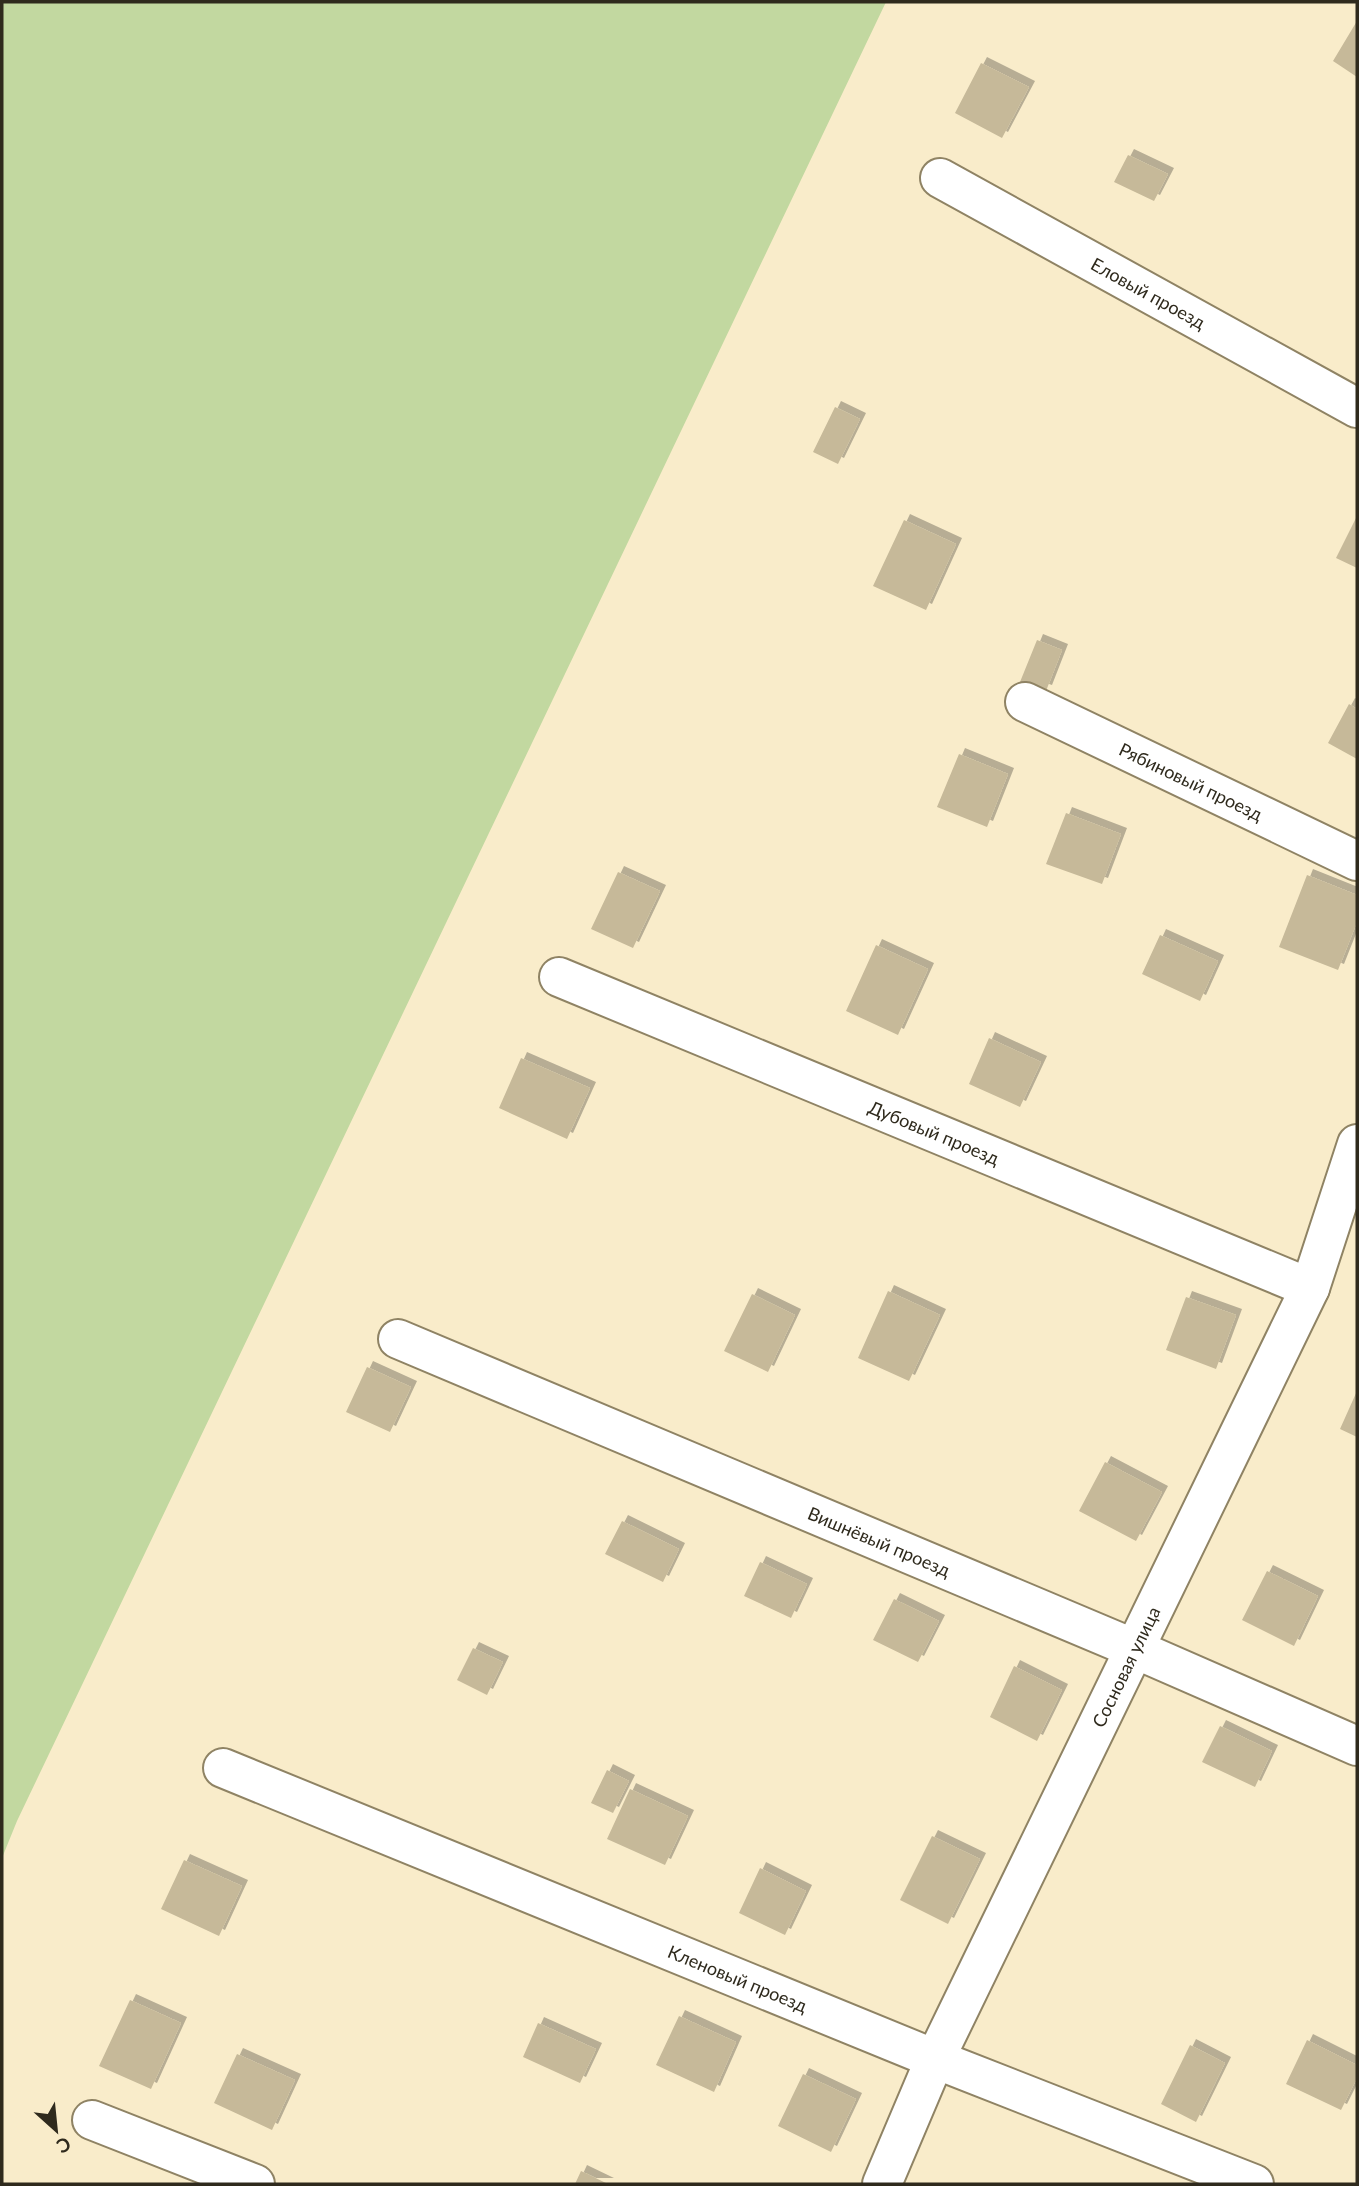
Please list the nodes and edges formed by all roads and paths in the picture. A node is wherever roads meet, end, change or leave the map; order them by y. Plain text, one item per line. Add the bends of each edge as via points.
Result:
1 (940, 178) dead end
2 (1357, 408) edge
3 (1025, 702) dead end
4 (1357, 861) edge
5 (559, 977) dead end
6 (1357, 1144) edge
7 (1310, 1288) junction
8 (398, 1339) dead end
9 (1135, 1648) junction
10 (1357, 1746) edge
11 (223, 1768) dead end
12 (935, 2059) junction
13 (92, 2120) dead end
14 (255, 2184) edge
15 (882, 2184) edge
16 (1254, 2184) edge

1 - 2 street, Еловый проезд
3 - 4 street, Рябиновый проезд
5 - 7 street, Дубовый проезд
6 - 7 street, Сосновая улица
7 - 9 street, Сосновая улица
8 - 9 street, Вишнёвый проезд
9 - 10 street, Вишнёвый проезд
9 - 12 street, Сосновая улица
11 - 12 street, Кленовый проезд
12 - 15 street, Сосновая улица
12 - 16 street, Кленовый проезд
13 - 14 street

